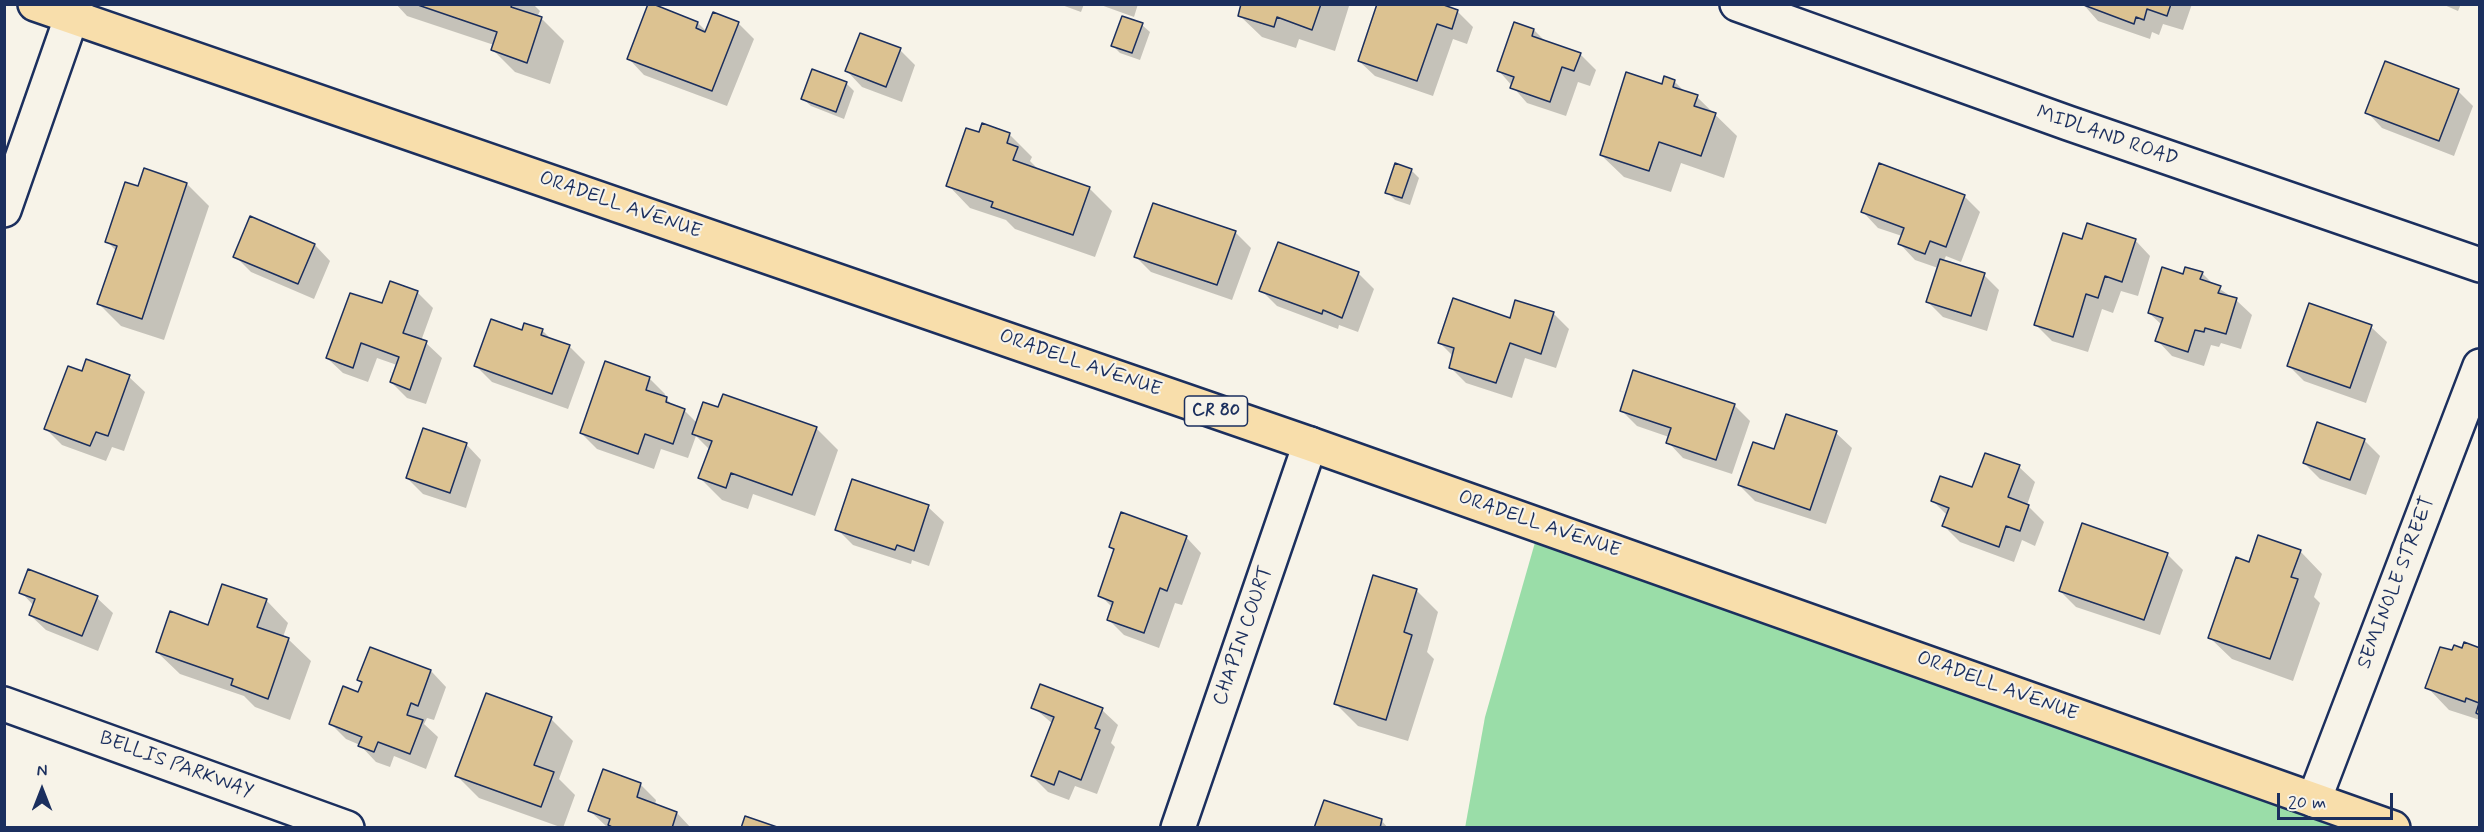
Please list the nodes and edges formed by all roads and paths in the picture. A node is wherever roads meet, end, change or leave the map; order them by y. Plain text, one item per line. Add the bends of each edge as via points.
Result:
1 (35, 4) edge
2 (1737, 4) edge
3 (73, 11) edge
4 (4, 210) edge
5 (2480, 265) edge
6 (2480, 366) edge
7 (1310, 444) junction
8 (4, 704) edge
9 (2314, 800) junction
10 (346, 828) edge
11 (1178, 828) edge
12 (2393, 828) edge

1 - 3 main road, ORADELL AVENUE / CR 80
2 - 5 street, MIDLAND ROAD
3 - 4 street
3 - 7 main road, ORADELL AVENUE / CR 80
6 - 9 street, SEMINOLE STREET
7 - 9 main road, ORADELL AVENUE / CR 80
7 - 11 street, CHAPIN COURT
8 - 10 street, BELLIS PARKWAY
9 - 12 main road, ORADELL AVENUE / CR 80

